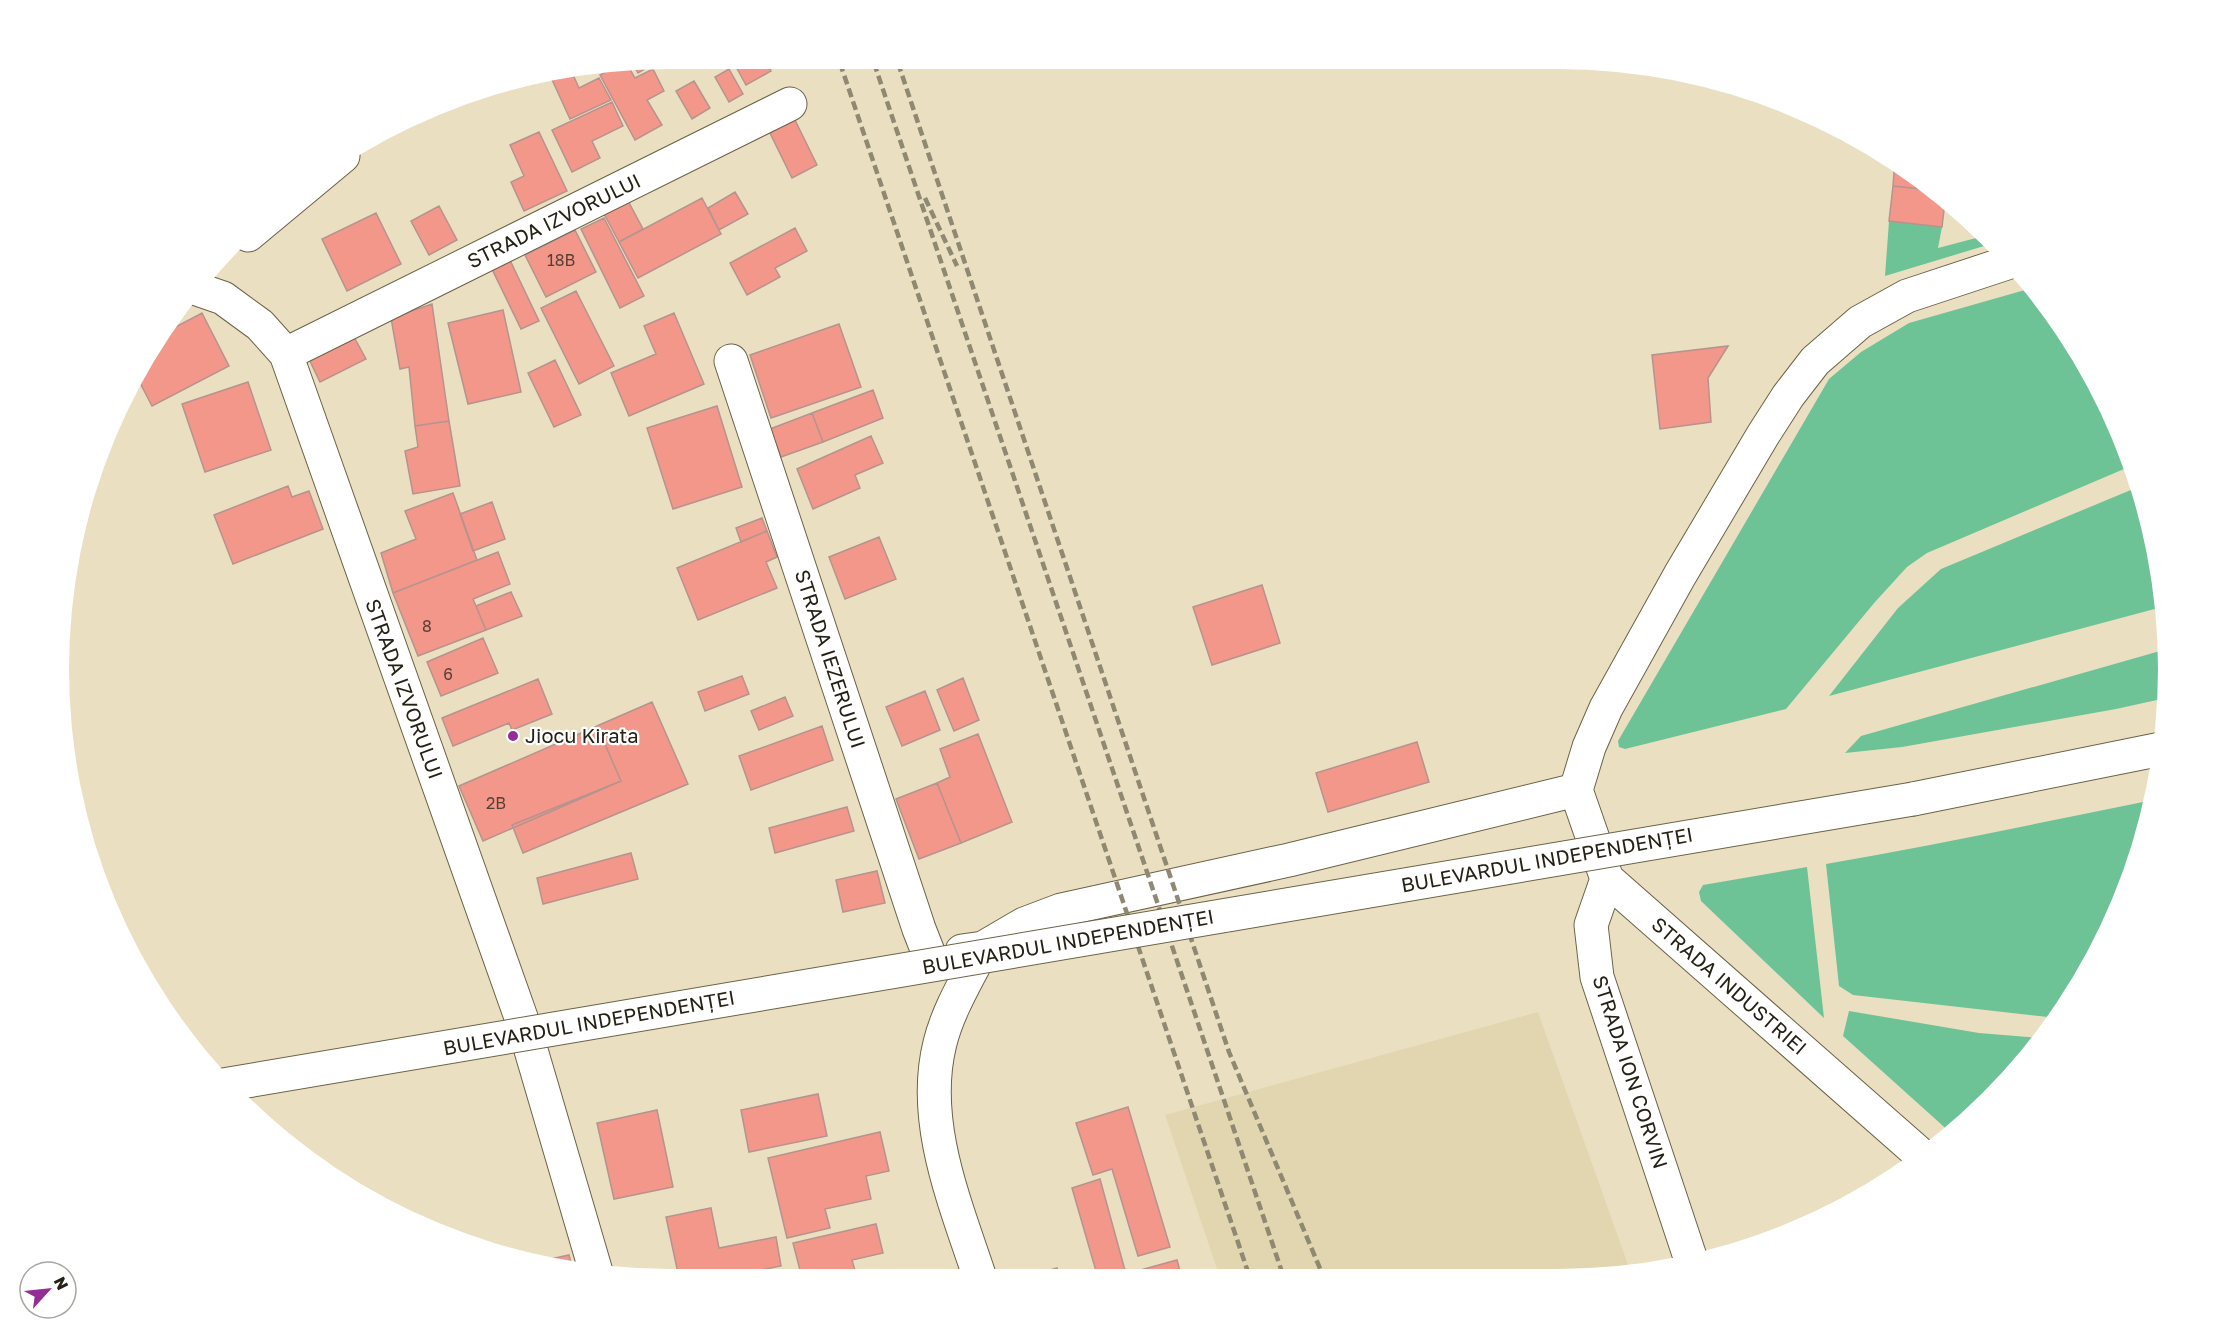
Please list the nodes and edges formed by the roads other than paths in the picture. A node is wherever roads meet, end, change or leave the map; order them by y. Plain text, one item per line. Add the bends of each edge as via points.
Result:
1 (790, 104) dead end
2 (2001, 265) edge
3 (203, 291) edge
4 (286, 354) junction
5 (731, 361) dead end
6 (2152, 751) edge
7 (1576, 790) junction
8 (1607, 879) junction
9 (983, 948) junction
10 (930, 957) junction
11 (523, 1023) junction
12 (234, 1082) edge
13 (236, 1084) edge
14 (1916, 1150) edge
15 (1689, 1254) edge
16 (594, 1264) edge
17 (977, 1269) edge

1 - 4 street, STRADA IZVORULUI
2 - 7 street via 1907,296 1860,322 1815,361 1763,435 1680,575 1606,708
3 - 4 street, STRADA IZVORULUI via 223,298 260,325
4 - 11 street, STRADA IZVORULUI
5 - 10 street, STRADA IEZERULUI
6 - 12 street, BULEVARDUL INDEPENDENȚEI, bridge via 1913,799
7 - 8 street, STRADA INDUSTRIEI
7 - 9 street via 1061,910 1024,924
8 - 14 street, STRADA INDUSTRIEI
8 - 15 street, STRADA ION CORVIN via 1591,925 1597,976
9 - 10 street
9 - 17 street via 940,1041 934,1071 943,1158
10 - 11 street
11 - 13 street via 266,1066
11 - 16 street, STRADA IZVORULUI

